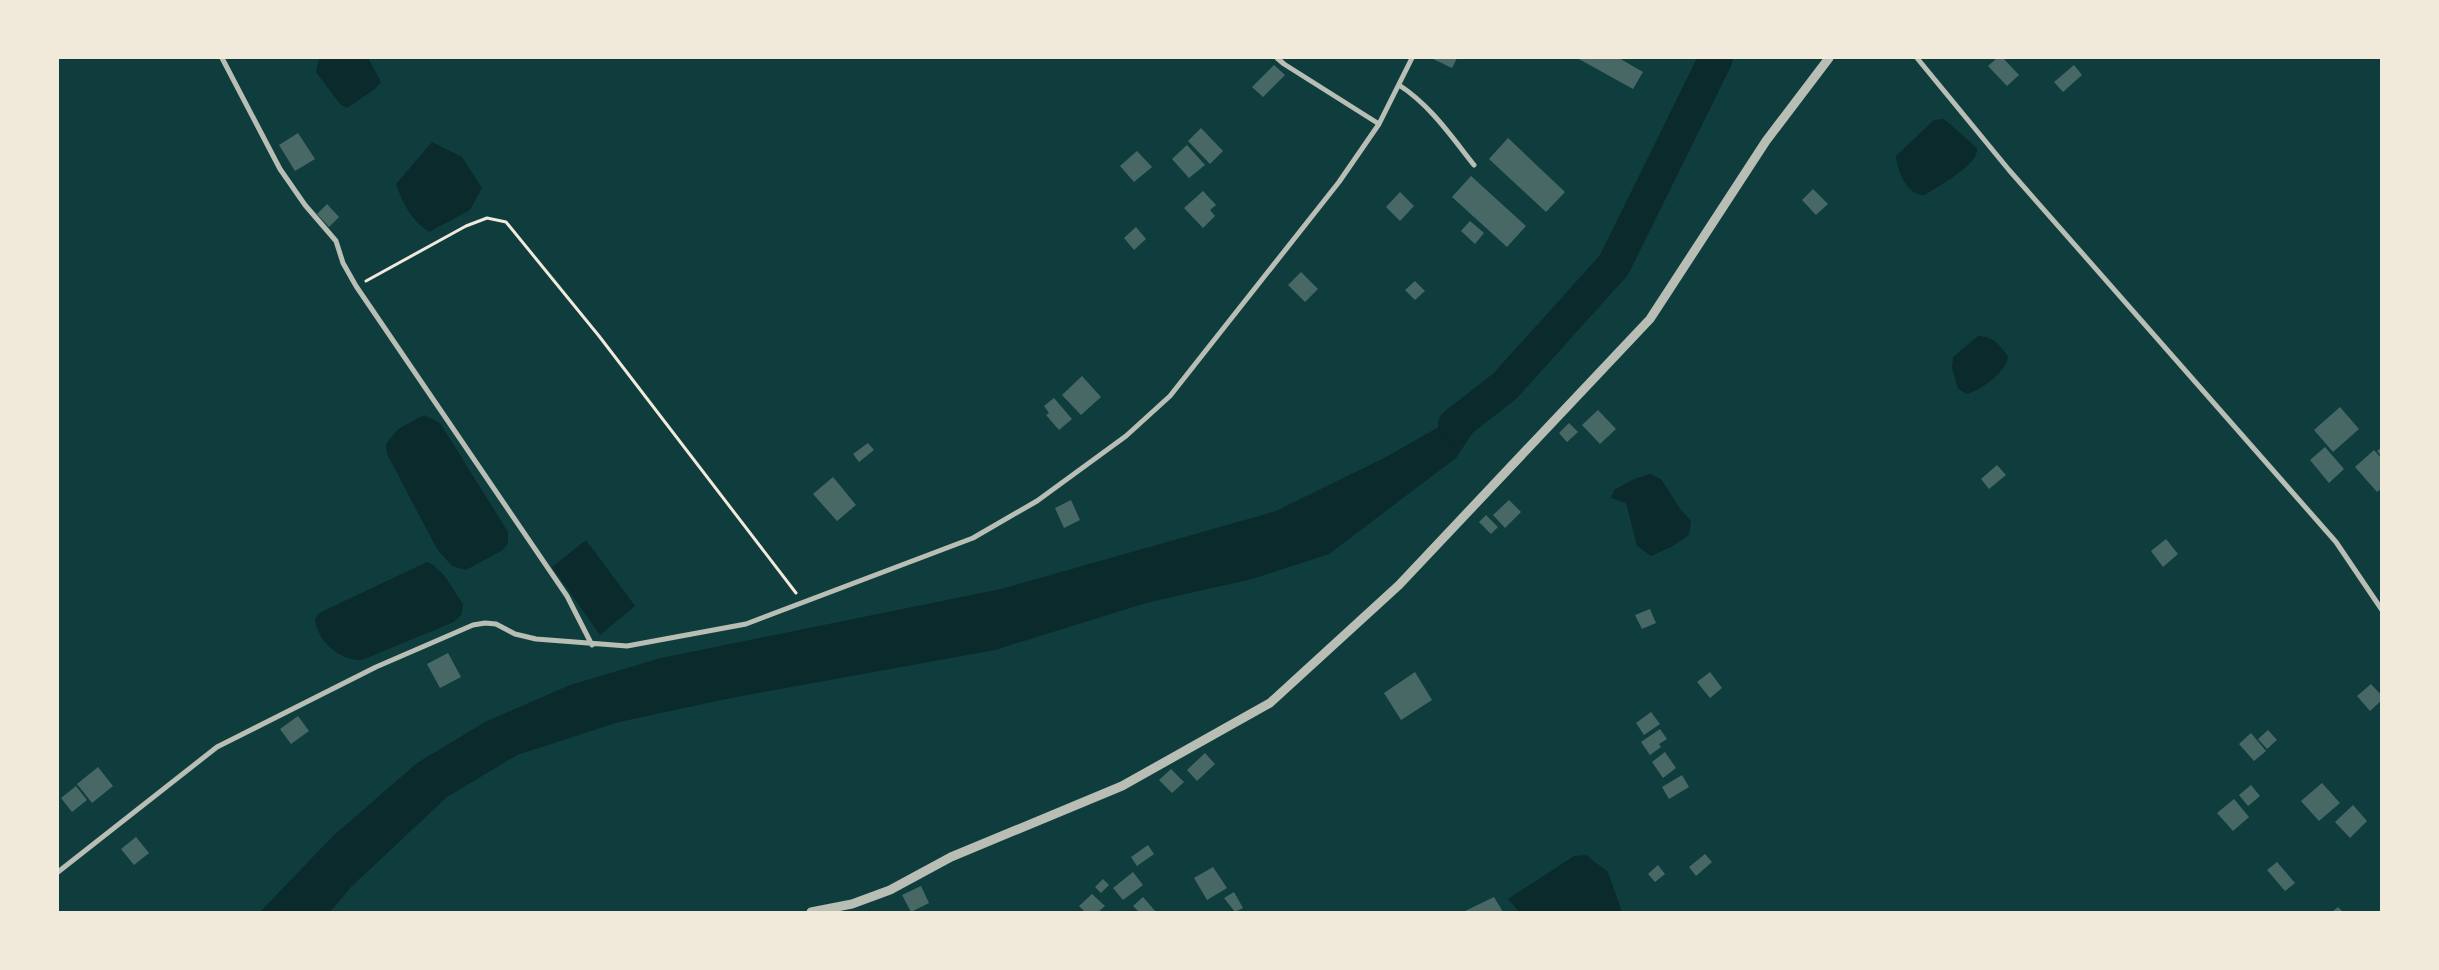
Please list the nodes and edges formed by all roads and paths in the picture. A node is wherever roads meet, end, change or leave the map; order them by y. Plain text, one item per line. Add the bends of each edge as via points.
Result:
1 (222, 58) edge
2 (1277, 58) edge
3 (1412, 58) edge
4 (1829, 58) edge
5 (1917, 58) edge
6 (1399, 85) junction
7 (1379, 124) junction
8 (1474, 165) dead end
9 (356, 286) junction
10 (804, 604) junction
11 (2382, 610) edge
12 (592, 645) junction
13 (58, 872) edge
14 (811, 912) edge

1 - 9 street via 280,169 336,241 343,263
2 - 7 street
3 - 6 street
4 - 14 street via 1766,141 1650,319 1399,585 1270,703 1122,786 951,857 890,890 852,904
5 - 11 street via 2009,170 2336,542
6 - 7 street
6 - 8 street via 1414,94
7 - 10 street via 1339,182 1208,350 1170,396 1126,436 1037,501 973,538
9 - 10 path via 466,226 487,218 506,222 599,336
9 - 12 street via 568,596
10 - 12 street via 746,624 627,646
12 - 13 street via 525,637 496,624 472,625 376,667 217,747

